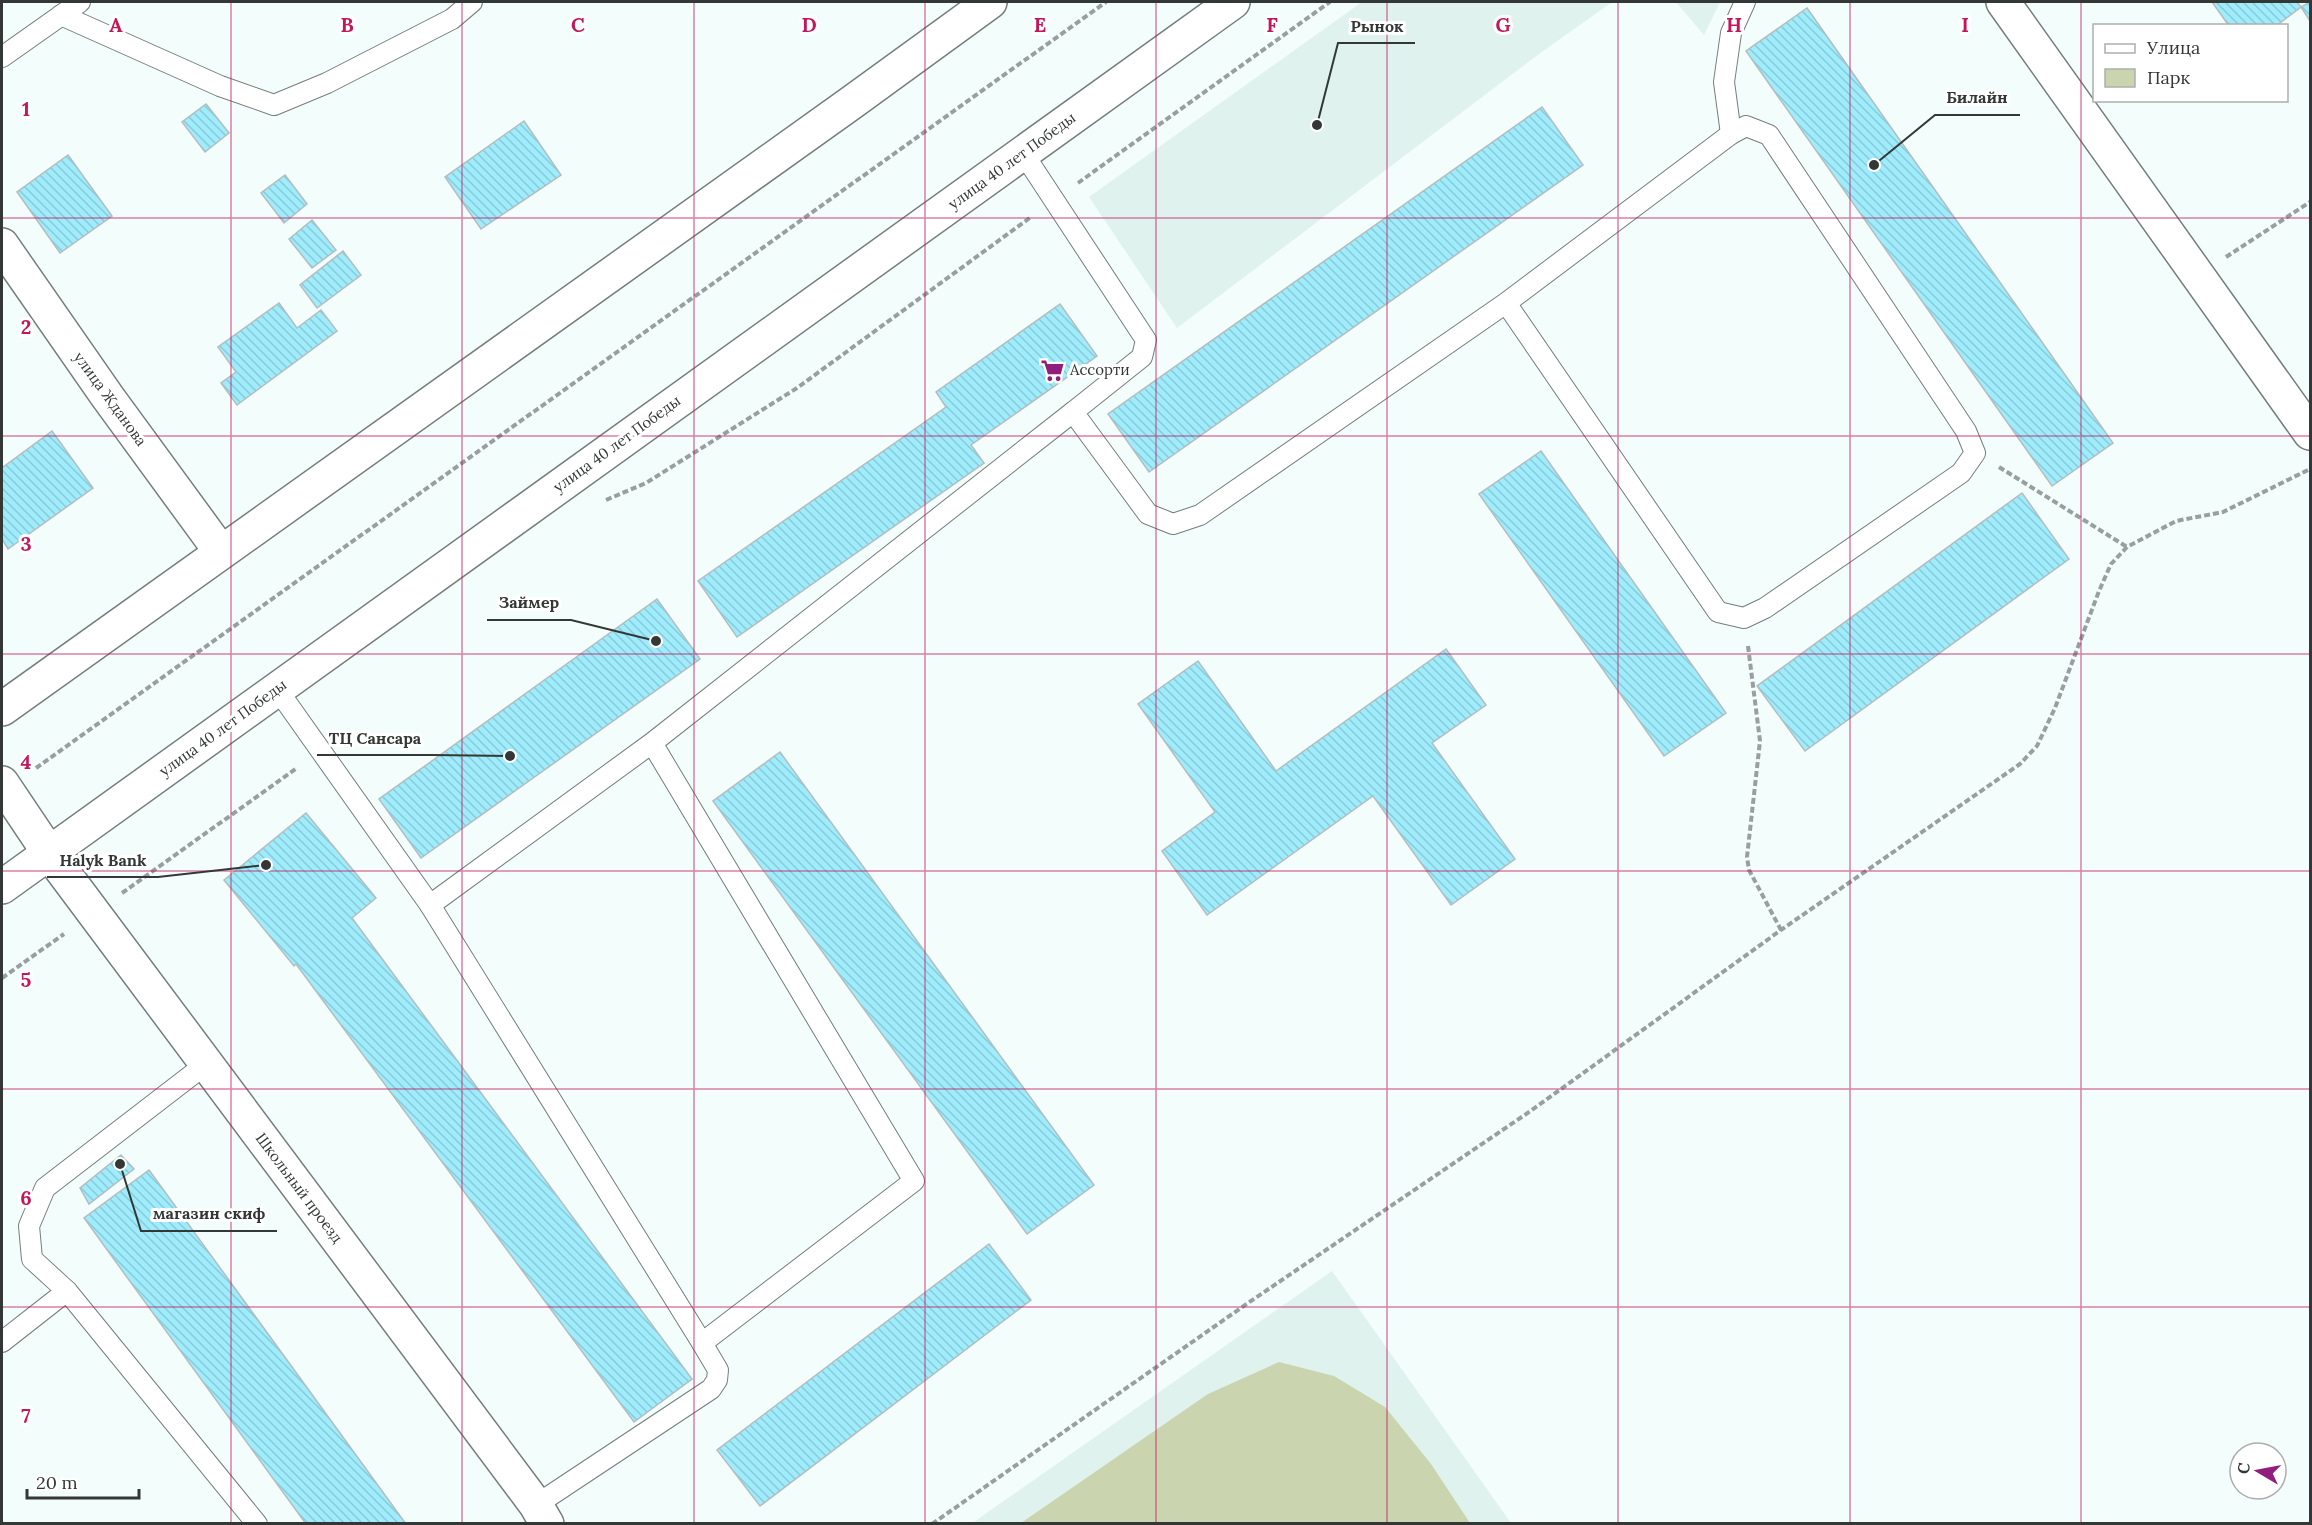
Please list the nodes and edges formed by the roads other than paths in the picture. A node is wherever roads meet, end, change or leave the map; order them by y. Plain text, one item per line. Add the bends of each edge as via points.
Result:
1 (80, 2) edge
2 (472, 2) edge
3 (990, 2) edge
4 (1233, 2) edge
5 (1745, 2) edge
6 (2003, 2) edge
7 (61, 15) junction
8 (2, 57) edge
9 (1731, 134) junction
10 (1023, 153) junction
11 (2, 245) edge
12 (1506, 303) junction
13 (1073, 412) junction
14 (2310, 433) edge
15 (221, 552) junction
16 (277, 689) junction
17 (2, 709) edge
18 (652, 743) junction
19 (4, 786) edge
20 (49, 853) junction
21 (2, 887) edge
22 (430, 905) junction
23 (206, 1064) junction
24 (67, 1291) junction
25 (2, 1342) edge
26 (702, 1343) junction
27 (541, 1514) edge
28 (257, 1524) edge

1 - 7 lane
2 - 7 lane via 452,19 327,83 274,105 220,86
3 - 15 street
4 - 10 street, улица 40 лет Победы
5 - 9 lane via 1731,33 1724,82
6 - 14 street
7 - 8 lane
9 - 12 lane
9 - 12 lane via 1746,126 1769,135 1966,431 1975,453 1961,473 1765,608 1744,618 1718,612
10 - 13 lane via 1146,340 1142,357
10 - 16 street, улица 40 лет Победы
11 - 15 street, улица Жданова
12 - 13 lane via 1200,515 1173,524 1148,514
13 - 18 lane
15 - 17 street
16 - 20 street, улица 40 лет Победы
16 - 22 lane
18 - 22 lane
18 - 26 lane via 914,1181
19 - 20 street, Школьный проезд
20 - 21 street, улица 40 лет Победы
20 - 23 street, Школьный проезд
22 - 26 lane
23 - 24 lane via 45,1188 29,1226 32,1258
23 - 27 street, Школьный проезд
24 - 25 lane
24 - 28 lane
26 - 27 lane via 718,1370 711,1389

